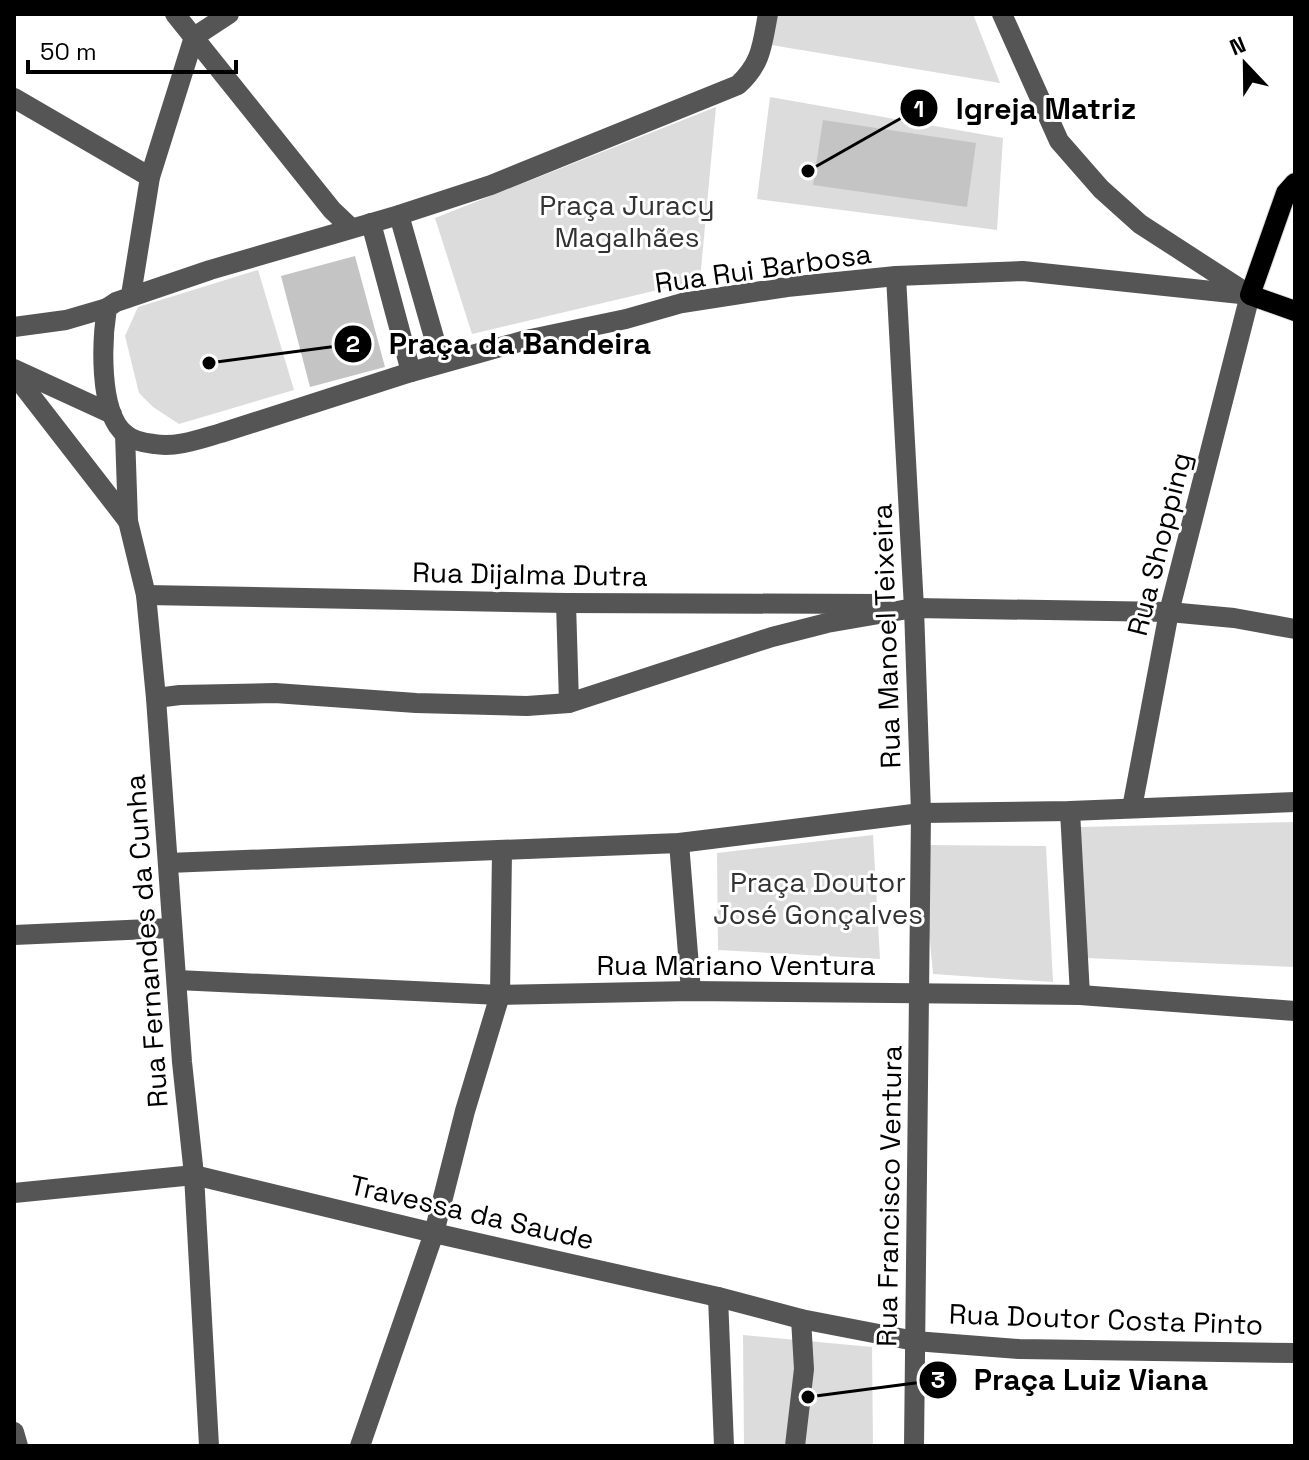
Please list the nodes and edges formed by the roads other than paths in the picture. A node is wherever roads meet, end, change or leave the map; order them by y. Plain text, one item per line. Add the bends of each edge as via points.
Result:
1 (175, 14) edge
2 (229, 14) edge
3 (768, 14) edge
4 (1002, 14) edge
5 (194, 37) junction
6 (14, 98) edge
7 (150, 177) junction
8 (1295, 183) edge
9 (399, 215) junction
10 (361, 226) junction
11 (896, 276) junction
12 (131, 295) junction
13 (1250, 295) junction
14 (107, 308) junction
15 (1295, 311) edge
16 (14, 327) edge
17 (441, 362) junction
18 (14, 371) edge
19 (411, 372) junction
20 (112, 414) junction
21 (125, 434) junction
22 (128, 521) junction
23 (146, 595) junction
24 (566, 603) junction
25 (914, 608) junction
26 (1169, 612) junction
27 (1295, 629) edge
28 (156, 698) junction
29 (569, 703) junction
30 (1295, 802) edge
31 (1132, 808) junction
32 (1070, 811) junction
33 (921, 813) junction
34 (679, 843) junction
35 (502, 851) junction
36 (168, 863) junction
37 (172, 928) junction
38 (14, 935) edge
39 (177, 980) junction
40 (691, 991) junction
41 (919, 994) junction
42 (500, 995) junction
43 (1080, 995) junction
44 (1295, 1011) edge
45 (194, 1175) junction
46 (14, 1193) edge
47 (434, 1233) junction
48 (718, 1297) junction
49 (801, 1319) junction
50 (915, 1341) junction
51 (1295, 1353) edge
52 (14, 1432) edge
53 (18, 1446) edge
54 (209, 1446) edge
55 (360, 1446) edge
56 (724, 1446) edge
57 (795, 1446) edge
58 (914, 1446) edge

1 - 5 street
2 - 5 street
3 - 9 street via 760,59 738,85 491,185
4 - 13 street via 1059,141 1101,189 1140,224
5 - 7 street
5 - 10 street via 332,210
6 - 7 street
7 - 12 street
8 - 13 main road via 1286,193
9 - 10 street
9 - 17 street
10 - 12 street
10 - 19 street
11 - 13 street, Rua Rui Barbosa via 1023,271
11 - 17 street, Rua Rui Barbosa via 682,303
11 - 25 street, Rua Manoel Teixeira
12 - 14 street
13 - 15 main road, Rua Rui Barbosa
13 - 26 street, Rua Shopping
14 - 16 street
14 - 20 street via 103,357
17 - 19 street, Rua Rui Barbosa
18 - 20 street
18 - 22 street
19 - 21 street, Rua Rui Barbosa via 184,443 156,445
20 - 21 street
21 - 22 street, Rua Fernandes da Cunha
22 - 23 street, Rua Fernandes da Cunha
23 - 24 street, Rua Dijalma Dutra
23 - 28 street, Rua Fernandes da Cunha
24 - 25 street, Rua Dijalma Dutra
24 - 29 street
25 - 26 street
25 - 29 street via 772,637
25 - 33 street, Rua Manoel Teixeira
26 - 27 street
26 - 31 street, Rua Shopping
28 - 29 street via 275,693 416,703
28 - 36 street, Rua Fernandes da Cunha
30 - 31 street
31 - 32 street
32 - 33 street
32 - 43 street
33 - 34 street
33 - 41 street, Rua Manoel Teixeira
34 - 35 street
34 - 40 street
35 - 36 street
35 - 42 street
36 - 37 street, Rua Fernandes da Cunha
37 - 38 street
37 - 39 street, Rua Fernandes da Cunha
39 - 42 street, Rua Mariano Ventura
39 - 45 street, Rua Fernandes da Cunha
40 - 41 street, Rua Mariano Ventura
40 - 42 street, Rua Mariano Ventura
41 - 43 street, Rua Mariano Ventura
41 - 50 street, Rua Francisco Ventura
42 - 47 street
43 - 44 street, Rua Mariano Ventura
45 - 46 street, Travessa da Saude
45 - 47 street, Travessa da Saude
45 - 54 street, Rua Fernandes da Cunha
47 - 48 street, Travessa da Saude
47 - 55 street
48 - 49 street, Travessa da Saude
48 - 56 street
49 - 50 street, Travessa da Saude
49 - 57 street via 804,1369
50 - 51 street, Rua Doutor Costa Pinto via 1019,1349
50 - 58 street, Rua Francisco Ventura
52 - 53 street

